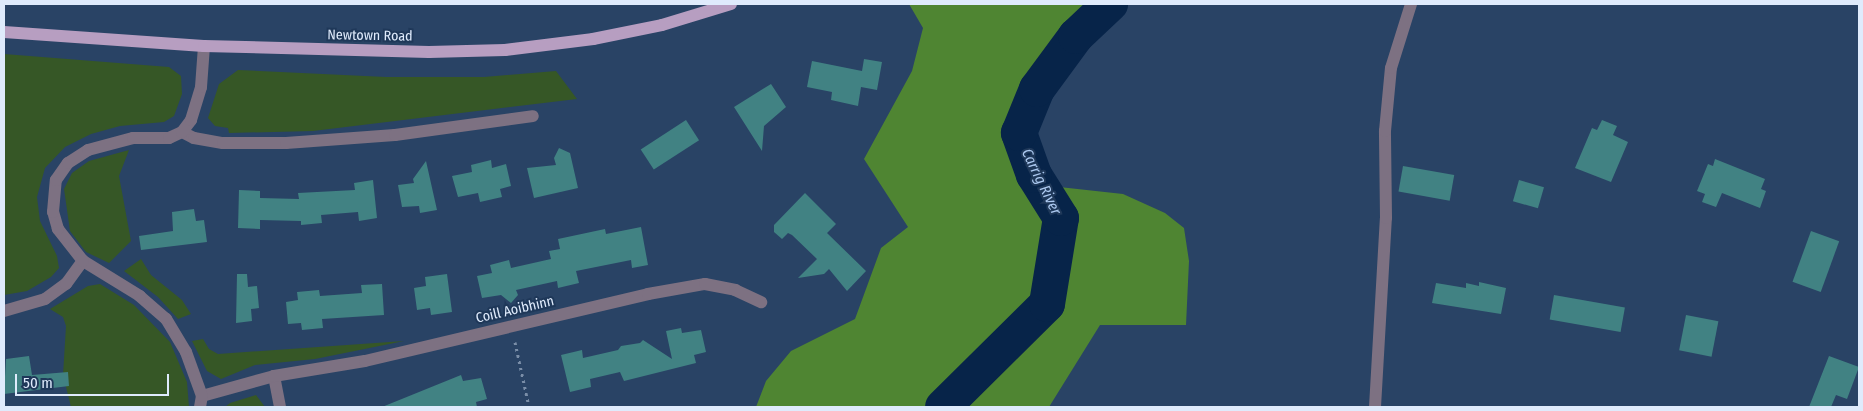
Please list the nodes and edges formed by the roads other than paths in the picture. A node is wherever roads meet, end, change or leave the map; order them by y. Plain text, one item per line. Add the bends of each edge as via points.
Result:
1 (731, 4) edge
2 (1411, 4) edge
3 (4, 32) edge
4 (204, 46) junction
5 (533, 116) dead end
6 (182, 132) junction
7 (83, 261) junction
8 (761, 302) dead end
9 (4, 311) edge
10 (274, 376) junction
11 (201, 402) edge
12 (280, 407) edge
13 (1376, 407) edge

1 - 4 main road, Newtown Road via 662,25 592,39 505,50 420,52
2 - 13 street via 1391,68 1385,131 1386,218
3 - 4 main road, Newtown Road
4 - 6 street via 201,88 191,120
5 - 6 street via 395,135 286,143 223,142 194,138
6 - 7 street, Coill Aoibhinn via 169,138 133,138 106,144 68,163 56,180 53,212 58,229
7 - 9 street via 66,284 45,299
7 - 11 street, Coill Aoibhinn via 140,296 166,319 186,352
8 - 10 street, Coill Aoibhinn via 735,290 705,284 365,360
10 - 11 street, Coill Aoibhinn
10 - 12 street

